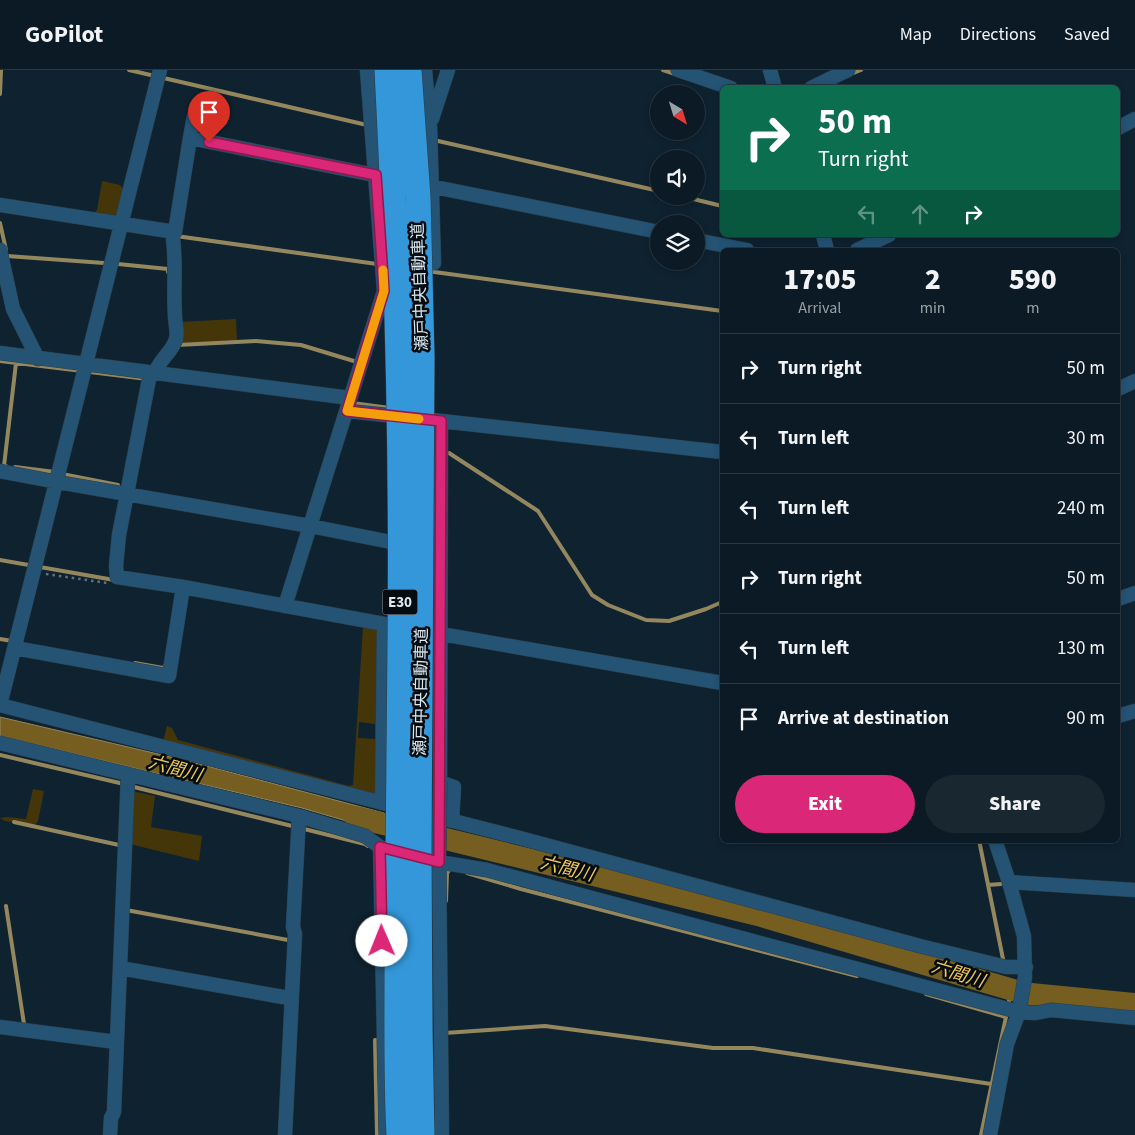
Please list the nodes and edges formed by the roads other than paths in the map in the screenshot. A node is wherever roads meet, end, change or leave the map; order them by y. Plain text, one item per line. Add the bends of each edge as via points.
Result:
1 (367, 70) edge
2 (388, 70) edge
3 (409, 70) edge
4 (425, 70) edge
5 (448, 70) edge
6 (678, 70) edge
7 (770, 70) edge
8 (848, 70) edge
9 (158, 73) edge
10 (722, 85) edge
11 (774, 85) edge
12 (817, 85) edge
13 (194, 116) dead end
14 (1135, 119) edge
15 (430, 126) junction
16 (1120, 127) edge
17 (190, 138) junction
18 (376, 175) junction
19 (432, 186) junction
20 (0, 205) edge
21 (121, 228) junction
22 (650, 230) edge
23 (172, 235) junction
24 (884, 237) edge
25 (705, 242) edge
26 (737, 248) edge
27 (861, 248) edge
28 (0, 250) edge
29 (384, 291) junction
30 (0, 354) edge
31 (38, 358) junction
32 (85, 369) junction
33 (150, 377) junction
34 (1135, 381) edge
35 (1120, 388) edge
36 (349, 404) junction
37 (441, 421) junction
38 (720, 452) edge
39 (0, 471) edge
40 (59, 476) junction
41 (122, 493) junction
42 (310, 526) junction
43 (441, 552) junction
44 (183, 590) junction
45 (1135, 593) edge
46 (1120, 598) edge
47 (285, 606) junction
48 (384, 624) junction
49 (441, 634) junction
50 (16, 644) junction
51 (720, 683) edge
52 (0, 705) edge
53 (1135, 711) edge
54 (1120, 715) edge
55 (0, 743) edge
56 (128, 781) junction
57 (440, 782) junction
58 (382, 803) junction
59 (452, 821) junction
60 (299, 824) junction
61 (996, 843) edge
62 (380, 847) junction
63 (439, 858) junction
64 (1009, 882) junction
65 (1135, 890) edge
66 (120, 968) junction
67 (1026, 972) junction
68 (287, 997) junction
69 (1019, 1009) junction
70 (1135, 1018) edge
71 (0, 1027) edge
72 (113, 1042) junction
73 (110, 1135) edge
74 (285, 1135) edge
75 (386, 1135) edge
76 (400, 1135) edge
77 (422, 1135) edge
78 (442, 1135) edge
79 (990, 1135) edge

1 - 18 street
2 - 76 highway, 瀬戸中央自動車道 / E30, bridge via 399,360 400,641 396,844
3 - 77 highway, 瀬戸中央自動車道 / E30, bridge via 418,197 422,356
4 - 15 street
5 - 15 street
6 - 10 street
7 - 11 street
8 - 12 street
9 - 21 street
13 - 17 street
14 - 16 street
15 - 19 street
17 - 18 street
17 - 23 street
18 - 19 street
18 - 29 street
19 - 22 street
19 - 29 street via 434,257 408,263
20 - 21 street
21 - 23 street
21 - 32 street
23 - 33 street via 178,333 174,346
24 - 27 street
25 - 26 street
28 - 31 street via 13,309
29 - 36 street
30 - 31 street
31 - 32 street
32 - 33 street
32 - 40 street
33 - 36 street
33 - 41 street
34 - 35 street
36 - 37 street
36 - 42 street
37 - 38 street
37 - 43 street
39 - 40 street
40 - 41 street
40 - 50 street
41 - 42 street
41 - 44 street via 117,576
42 - 43 street
42 - 47 street
43 - 49 street
44 - 47 street
44 - 50 street via 169,676
45 - 46 street
47 - 48 street
48 - 49 street
48 - 58 street
49 - 51 street
49 - 57 street
50 - 52 street
52 - 58 street
53 - 54 street
55 - 56 street
56 - 60 street
56 - 66 street
57 - 59 street via 454,787
57 - 63 street, bridge
58 - 59 street
59 - 67 street
60 - 62 street via 365,836
60 - 68 street
61 - 64 street
62 - 63 street
62 - 75 street
63 - 69 street
63 - 78 street
64 - 65 street
64 - 67 street via 1024,936
66 - 68 street
66 - 72 street
67 - 69 street
68 - 74 street
69 - 70 street via 1036,1013 1051,1010
69 - 79 street via 1007,1044
71 - 72 street
72 - 73 street via 114,1112

